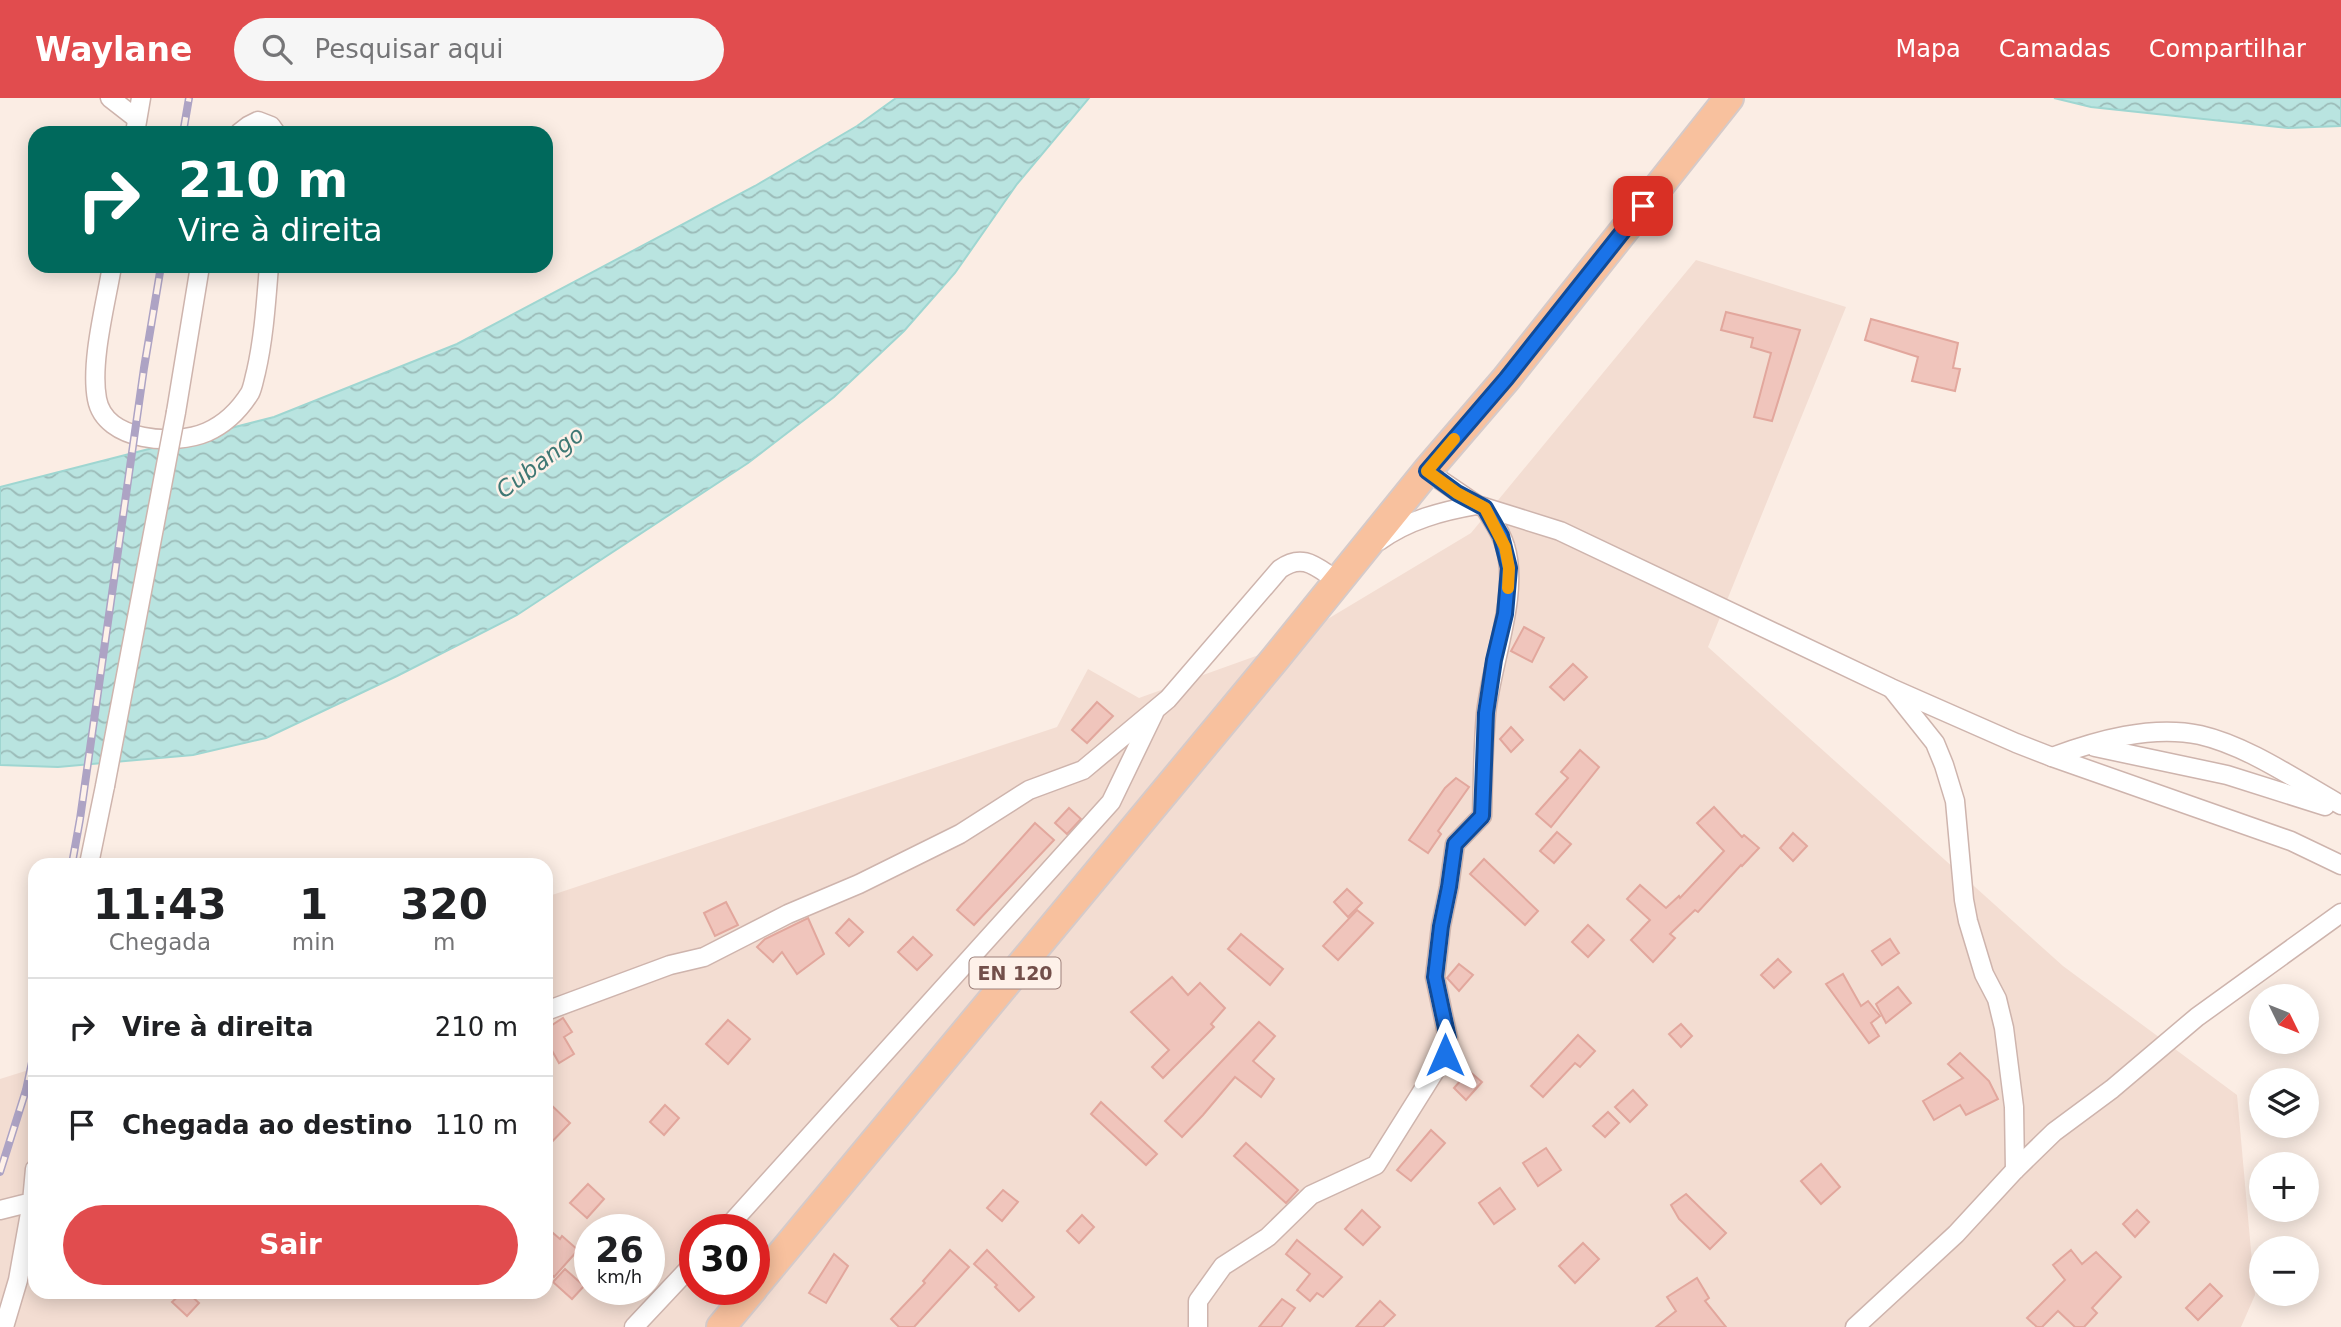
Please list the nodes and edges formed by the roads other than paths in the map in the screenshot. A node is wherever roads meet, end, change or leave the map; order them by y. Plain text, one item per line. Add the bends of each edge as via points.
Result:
1 (110, 98) edge
2 (141, 98) edge
3 (1729, 98) edge
4 (136, 126) edge
5 (247, 126) edge
6 (272, 126) edge
7 (111, 273) edge
8 (199, 273) edge
9 (268, 273) edge
10 (1427, 471) junction
11 (1481, 506) junction
12 (1356, 558) junction
13 (1338, 581) junction
14 (1891, 688) junction
15 (1156, 710) junction
16 (2086, 745) junction
17 (2052, 757) junction
18 (2341, 804) edge
19 (2341, 813) edge
20 (90, 858) edge
21 (2341, 865) edge
22 (2341, 913) edge
23 (553, 1008) edge
24 (2015, 1170) junction
25 (28, 1204) edge
26 (0, 1210) edge
27 (739, 1214) edge
28 (28, 1229) edge
29 (770, 1267) edge
30 (679, 1279) edge
31 (739, 1305) edge
32 (4, 1327) edge
33 (634, 1327) edge
34 (721, 1327) edge
35 (1198, 1327) edge
36 (1855, 1327) edge

1 - 4 street
2 - 4 street
3 - 10 main road, EN 120 via 1506,379
5 - 6 street via 258,121
7 - 9 street via 98,349 97,402 124,432 178,439 206,432 228,419 251,390 261,348
8 - 20 street, bridge
10 - 11 street
10 - 12 main road, EN 120
11 - 12 street via 1444,511 1395,529
11 - 14 street via 1560,531
11 - 35 street via 1501,536 1509,568 1486,713 1482,816 1455,844 1436,956 1435,977 1448,1038 1445,1055 1376,1165 1311,1195 1268,1237 1223,1266 1198,1301
12 - 13 main road, EN 120
13 - 15 street via 1305,560 1289,562
13 - 29 main road, EN 120
14 - 17 street
14 - 24 street via 1935,743 1955,801 1968,921 2004,1028 2014,1107
15 - 23 street via 1083,769 1029,790 960,834 859,884 704,957
15 - 27 street via 1111,803
16 - 17 street
16 - 18 street via 2148,732 2200,735 2244,751
16 - 19 street via 2227,775
17 - 21 street via 2291,841
22 - 24 street via 2197,1017 2054,1132
24 - 36 street via 1956,1234
25 - 26 street
28 - 32 street
30 - 33 street
31 - 34 main road, EN 120

